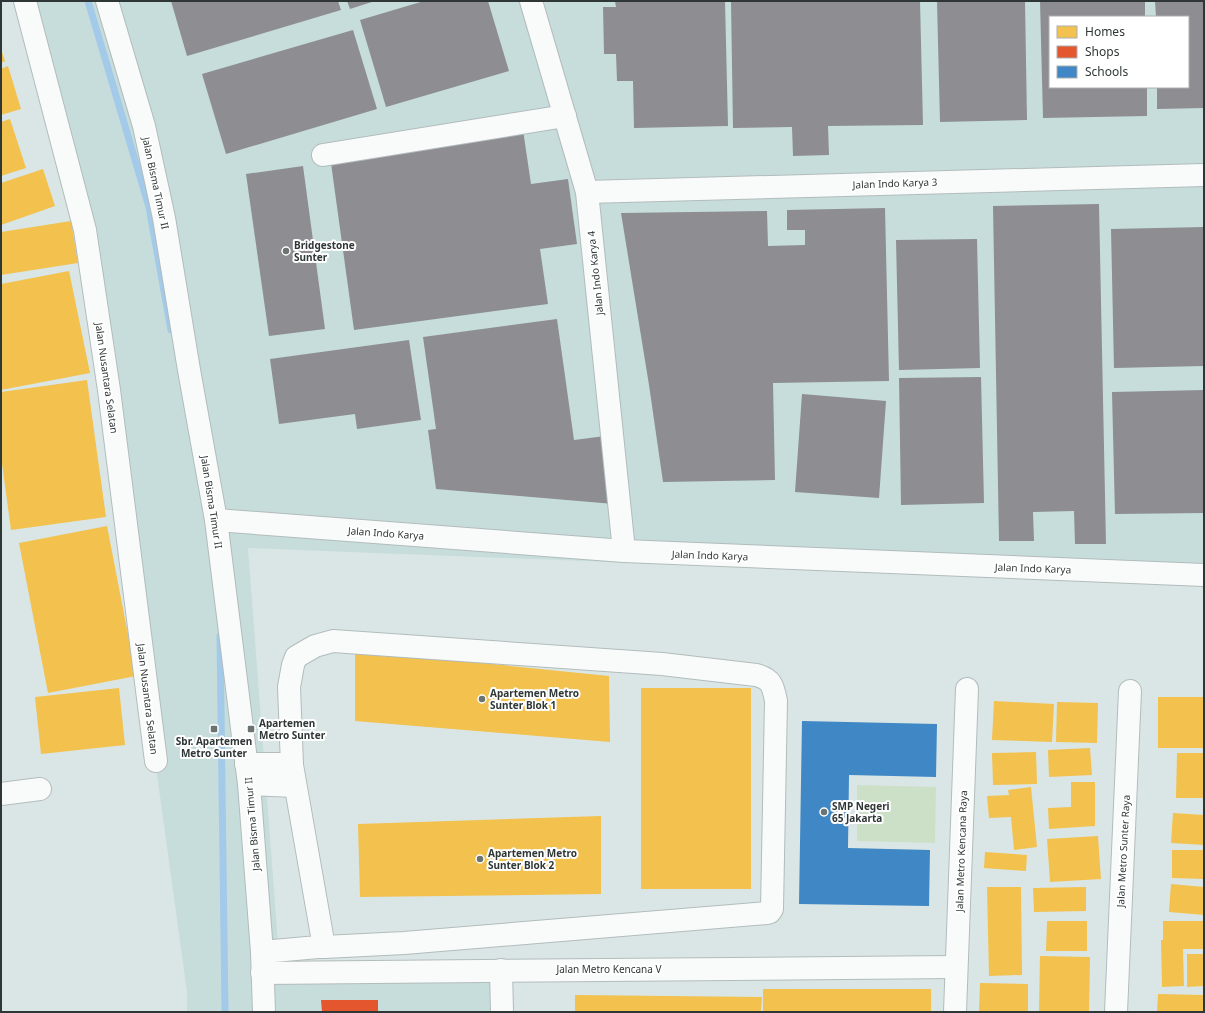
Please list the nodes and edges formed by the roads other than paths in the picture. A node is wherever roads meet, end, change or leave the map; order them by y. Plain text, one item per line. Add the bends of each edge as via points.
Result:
1 (25, 1) edge
2 (107, 1) edge
3 (531, 1) edge
4 (565, 116) junction
5 (322, 155) dead end
6 (1204, 175) edge
7 (587, 192) junction
8 (216, 520) junction
9 (624, 551) junction
10 (1204, 575) edge
11 (967, 689) dead end
12 (1130, 691) dead end
13 (156, 761) dead end
14 (247, 774) junction
15 (293, 776) junction
16 (40, 789) dead end
17 (1, 794) edge
18 (324, 947) junction
19 (262, 952) junction
20 (956, 967) junction
21 (501, 970) junction
22 (262, 973) junction
23 (264, 1012) edge
24 (502, 1012) edge
25 (955, 1012) edge
26 (1116, 1012) edge

1 - 13 street, Jalan Nusantara Selatan via 85,230 109,390
2 - 8 street, Jalan Bisma Timur II via 144,126 164,218
3 - 4 street, Jalan Indo Karya 4
4 - 5 street
4 - 7 street, Jalan Indo Karya 4
6 - 7 street, Jalan Indo Karya 3
7 - 9 street, Jalan Indo Karya 4
8 - 9 street, Jalan Indo Karya
8 - 14 street, Jalan Bisma Timur II
9 - 10 street, Jalan Indo Karya
11 - 20 street, Jalan Metro Kencana Raya
12 - 26 street, Jalan Metro Sunter Raya
14 - 15 street via 278,764
14 - 19 street, Jalan Bisma Timur II
15 - 18 street
15 - 18 street via 289,687 293,665 296,657 315,646 333,641 662,664 756,675 769,681 776,701 770,912 404,943
16 - 17 street
18 - 19 street
19 - 22 street, Jalan Bisma Timur II
20 - 21 street, Jalan Metro Kencana V
20 - 25 street, Jalan Metro Kencana Raya
21 - 22 street, Jalan Metro Kencana V
21 - 24 street
22 - 23 street, Jalan Bisma Timur II

